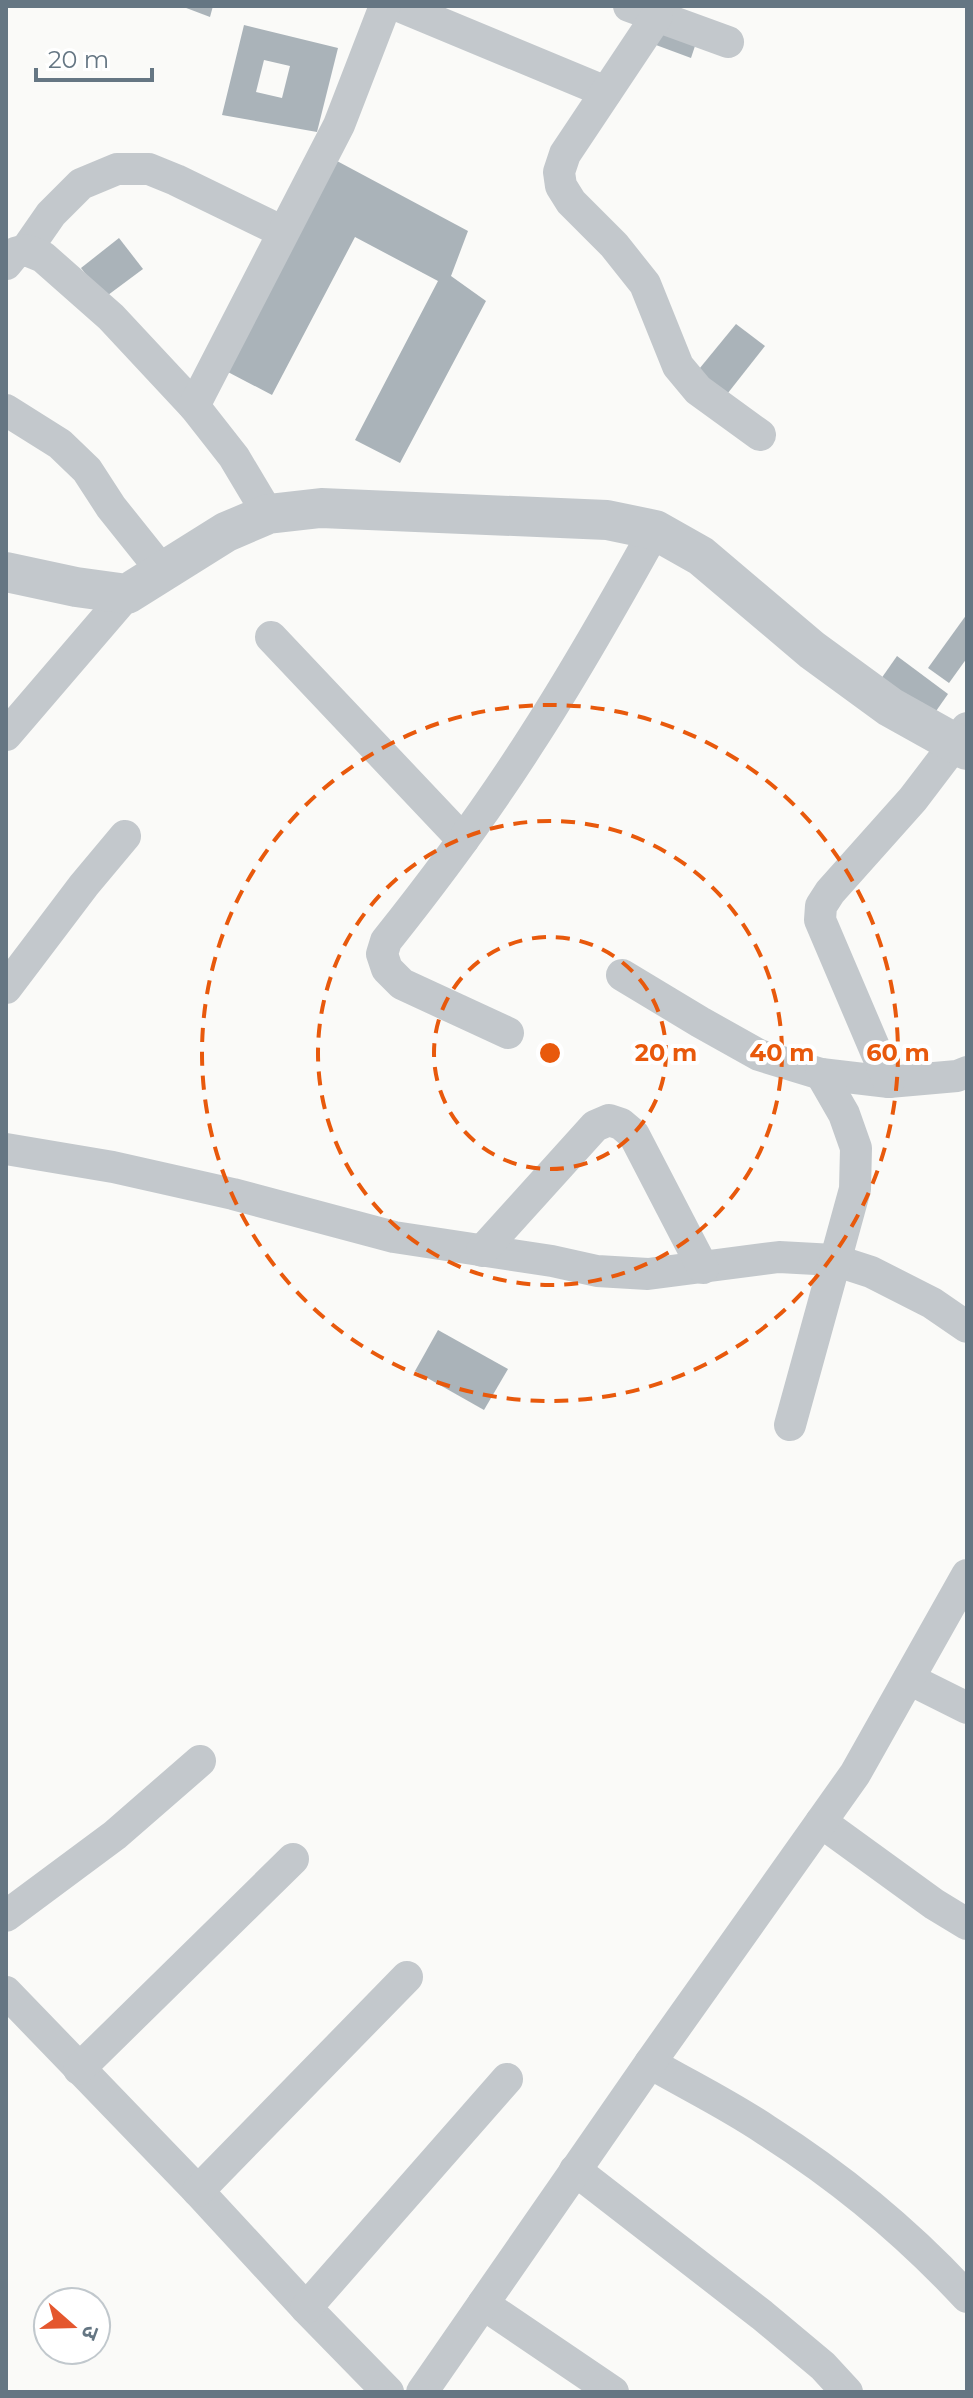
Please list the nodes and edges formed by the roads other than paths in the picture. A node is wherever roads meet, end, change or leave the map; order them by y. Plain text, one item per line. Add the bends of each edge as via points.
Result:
1 (385, 6) edge
2 (399, 6) edge
3 (643, 11) edge
4 (728, 42) dead end
5 (606, 92) junction
6 (283, 232) junction
7 (16, 257) edge
8 (194, 406) junction
9 (6, 410) edge
10 (760, 435) dead end
11 (268, 514) junction
12 (655, 530) junction
13 (6, 572) edge
14 (163, 572) junction
15 (127, 594) junction
16 (271, 637) dead end
17 (6, 735) edge
18 (963, 741) edge
19 (125, 836) dead end
20 (463, 840) junction
21 (622, 975) dead end
22 (6, 988) edge
23 (508, 1033) dead end
24 (967, 1072) edge
25 (821, 1074) junction
26 (889, 1082) junction
27 (6, 1149) edge
28 (482, 1251) junction
29 (834, 1260) junction
30 (703, 1268) junction
31 (967, 1327) edge
32 (790, 1425) dead end
33 (966, 1582) edge
34 (909, 1679) junction
35 (967, 1708) edge
36 (200, 1761) dead end
37 (821, 1822) junction
38 (293, 1859) dead end
39 (6, 1916) edge
40 (967, 1924) edge
41 (407, 1977) dead end
42 (6, 1992) edge
43 (650, 2063) junction
44 (79, 2069) junction
45 (507, 2079) dead end
46 (575, 2170) junction
47 (198, 2191) junction
48 (967, 2297) edge
49 (483, 2304) junction
50 (306, 2308) junction
51 (386, 2390) edge
52 (422, 2392) edge
53 (613, 2392) edge
54 (847, 2392) edge

1 - 6 street via 339,125
2 - 5 street
3 - 4 street
3 - 5 street
5 - 10 street via 565,154 561,186 645,284 678,366 698,390
6 - 7 street via 149,169 117,169 81,184
6 - 8 street
7 - 8 street via 43,257 111,317
8 - 11 street via 234,457
9 - 14 street via 60,444 87,470
11 - 12 street via 321,508 543,517 607,520
11 - 14 street via 226,532
12 - 18 street via 701,556 812,650 890,707
12 - 20 street via 569,680
13 - 15 street
14 - 15 street
15 - 17 street
16 - 20 street
18 - 26 street via 821,906 820,920
19 - 22 street
20 - 23 street via 386,941 382,954 387,969 402,984
21 - 25 street via 759,1055
24 - 26 street
25 - 26 street
25 - 29 street via 856,1148 855,1189
27 - 28 street via 113,1167 394,1237
28 - 30 street via 597,1271 648,1274
28 - 30 street via 595,1126 609,1120 634,1135
29 - 30 street via 779,1257
29 - 31 street via 871,1272
29 - 32 street
33 - 34 street
34 - 35 street
34 - 37 street
36 - 39 street via 115,1835
37 - 40 street
37 - 43 street
38 - 44 street
41 - 47 street
42 - 44 street
43 - 46 street
43 - 48 street via 766,2129 857,2193
44 - 47 street
45 - 50 street
46 - 49 street
46 - 54 street via 762,2315
47 - 50 street
49 - 52 street
49 - 53 street
50 - 51 street

